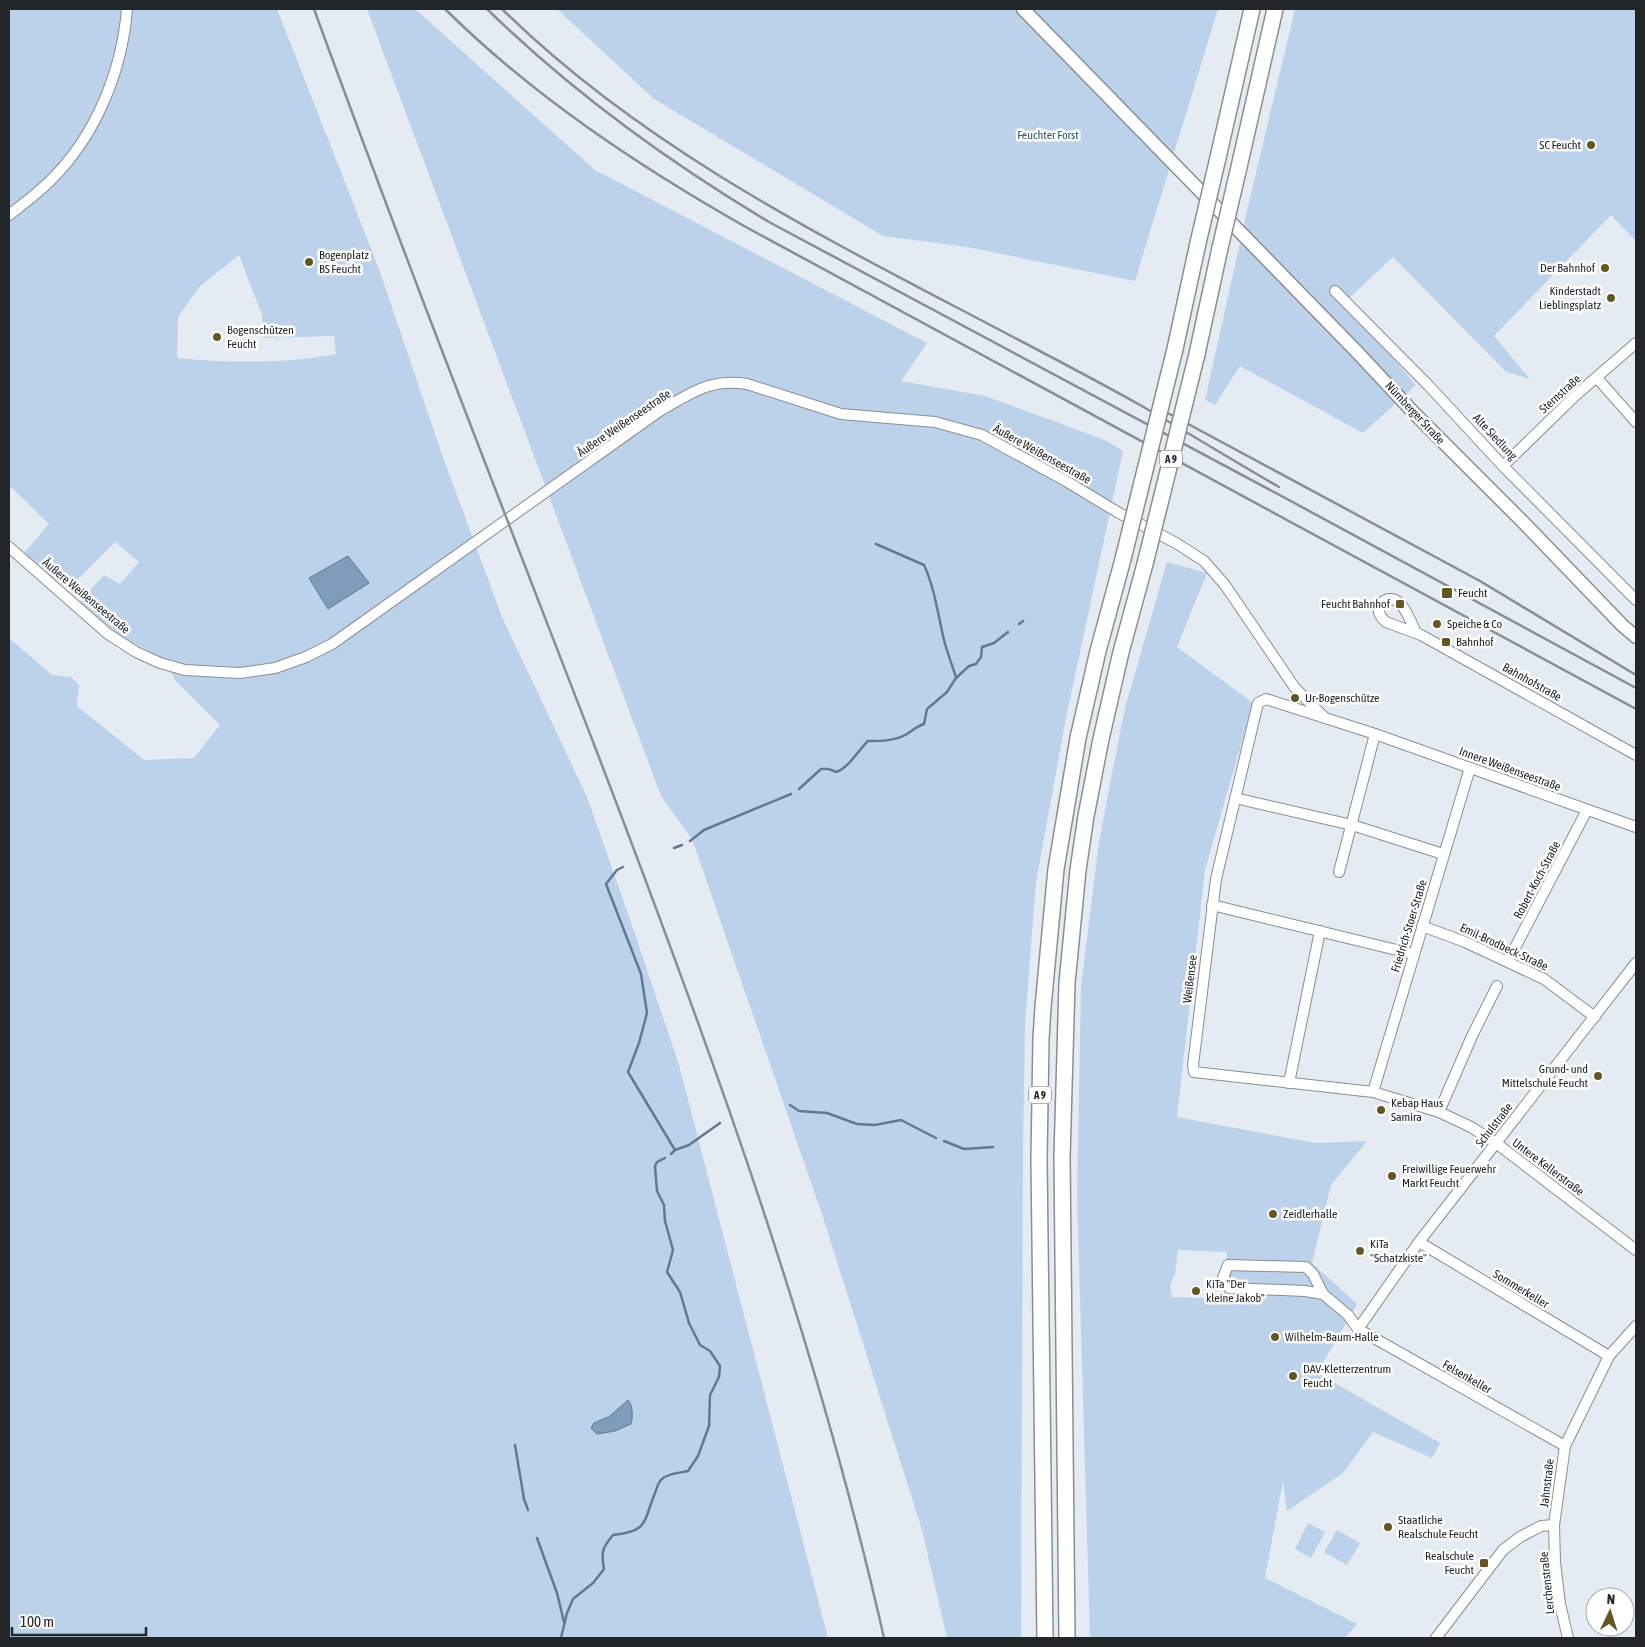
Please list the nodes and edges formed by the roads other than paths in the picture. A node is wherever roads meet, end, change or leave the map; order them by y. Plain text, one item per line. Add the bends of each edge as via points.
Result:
1 (127, 9) edge
2 (1023, 9) edge
3 (1252, 9) edge
4 (1275, 9) edge
5 (9, 215) edge
6 (1335, 291) dead end
7 (1636, 343) edge
8 (1597, 378) junction
9 (1636, 422) edge
10 (1503, 466) junction
11 (9, 547) edge
12 (1636, 600) edge
13 (1415, 631) dead end
14 (1636, 637) edge
15 (1324, 717) junction
16 (1376, 734) junction
17 (1636, 755) edge
18 (1470, 768) junction
19 (1235, 798) junction
20 (1587, 810) junction
21 (1352, 826) junction
22 (1636, 827) edge
23 (1443, 854) junction
24 (1339, 872) dead end
25 (1212, 904) junction
26 (1422, 926) junction
27 (1320, 931) junction
28 (1413, 954) junction
29 (1508, 961) junction
30 (1636, 963) edge
31 (1497, 986) dead end
32 (1595, 1016) junction
33 (1289, 1083) junction
34 (1372, 1092) junction
35 (1439, 1112) junction
36 (1496, 1144) junction
37 (1419, 1242) junction
38 (1636, 1250) edge
39 (1323, 1294) junction
40 (1636, 1326) edge
41 (1358, 1329) junction
42 (1609, 1356) junction
43 (1564, 1446) junction
44 (1554, 1525) junction
45 (1046, 1638) edge
46 (1067, 1638) edge
47 (1436, 1638) edge
48 (1568, 1638) edge

1 - 5 street via 117,65 98,114 77,150 51,180
2 - 14 main road, Nürnberger Straße via 1428,428
3 - 45 highway, A 9, bridge via 1175,349 1098,651 1071,776 1056,869 1042,1015 1039,1159
4 - 46 highway, A 9, bridge via 1197,354 1101,739 1078,870 1067,983 1062,1158
6 - 10 street, Alte Siedlung
7 - 8 street, Sternstraße
8 - 9 street
8 - 10 street, Sternstraße
10 - 12 street, Alte Siedlung
11 - 15 street, Äußere Weißenseestraße via 108,634 160,663 213,673 275,668 332,644 661,410 704,386 732,382 841,414 936,422 982,435 1176,543 1204,562 1225,585 1295,688
13 - 17 street, Bahnhofstraße
15 - 16 street, Innere Weißenseestraße
15 - 19 street, Innere Weißenseestraße via 1266,699 1258,703
16 - 18 street, Innere Weißenseestraße
16 - 21 street
18 - 20 street, Innere Weißenseestraße
18 - 23 street, Friedrich-Stoer-Straße
19 - 21 street
19 - 25 street, Innere Weißenseestraße
20 - 22 street, Innere Weißenseestraße
20 - 29 street, Robert-Koch-Straße
21 - 23 street
21 - 24 street
23 - 26 street, Friedrich-Stoer-Straße
25 - 27 street
25 - 33 street, Weißensee via 1194,1072
26 - 28 street, Friedrich-Stoer-Straße
26 - 29 street, Emil-Brodbeck-Straße
27 - 28 street
27 - 33 street
28 - 34 street, Friedrich-Stoer-Straße
29 - 32 street, Emil-Brodbeck-Straße via 1544,979
30 - 32 street, Schulstraße
31 - 35 street
32 - 36 street, Schulstraße
33 - 34 street, Weißensee
34 - 35 street, Untere Kellerstraße
35 - 36 street, Untere Kellerstraße via 1471,1127
36 - 37 street, Schulstraße
36 - 38 street, Untere Kellerstraße
37 - 41 street, Schulstraße
37 - 42 street, Sommerkeller
39 - 39 street via 1313,1274 1306,1268 1228,1265 1224,1278 1229,1288
39 - 41 street via 1348,1315
40 - 42 street, Jahnstraße
41 - 43 street, Felsenkeller
42 - 43 street, Jahnstraße
43 - 44 street, Jahnstraße
44 - 47 street, Jahnstraße via 1541,1526 1503,1550
44 - 48 street, Lerchenstraße via 1560,1604

